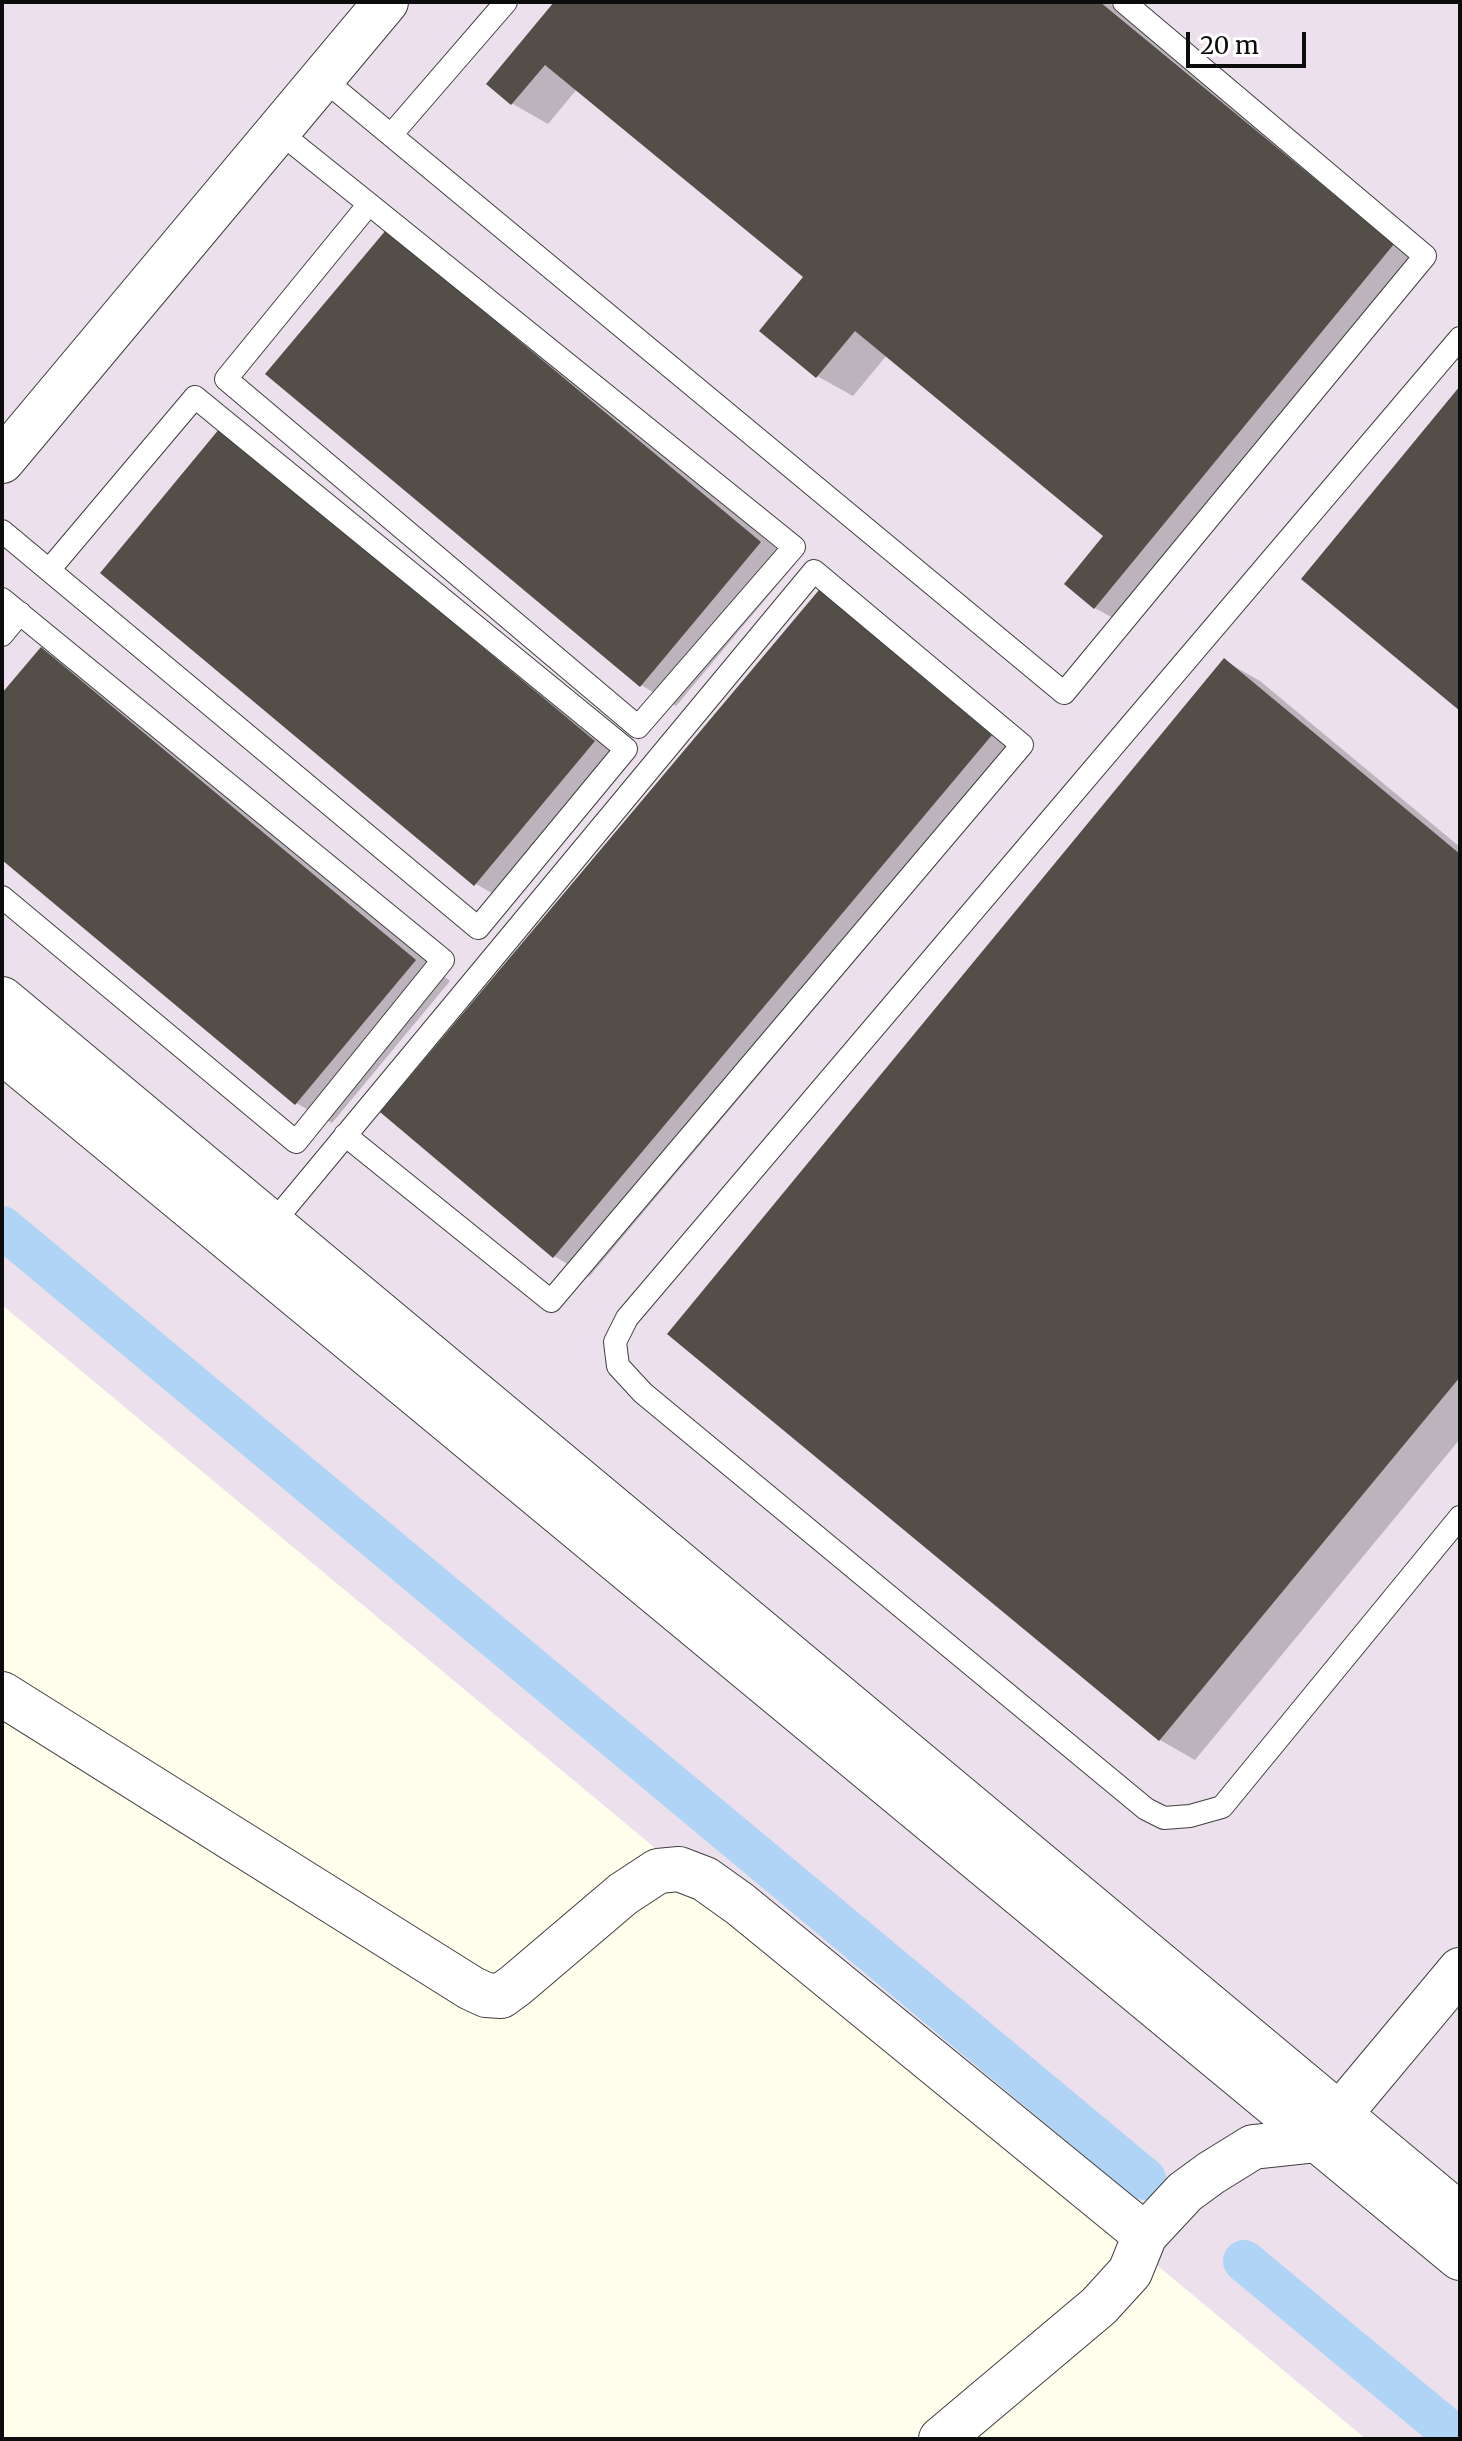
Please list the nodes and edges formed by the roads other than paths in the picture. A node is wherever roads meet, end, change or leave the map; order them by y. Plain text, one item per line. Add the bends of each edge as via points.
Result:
1 (386, 2) edge
2 (506, 2) edge
3 (1124, 2) edge
4 (322, 78) junction
5 (278, 131) junction
6 (391, 135) junction
7 (369, 204) junction
8 (1460, 338) edge
9 (2, 461) edge
10 (2, 531) edge
11 (49, 570) junction
12 (11, 606) edge
13 (2, 635) edge
14 (2, 897) edge
15 (2, 999) edge
16 (2, 1051) edge
17 (345, 1135) junction
18 (272, 1224) junction
19 (1460, 1517) edge
20 (2, 1694) edge
21 (1460, 1970) edge
22 (1329, 2127) junction
23 (1460, 2215) edge
24 (1145, 2235) junction
25 (1460, 2258) edge
26 (941, 2439) edge

1 - 4 street
2 - 6 lane
3 - 6 lane via 1425,256 1064,693
4 - 5 street
4 - 6 lane
5 - 7 lane
5 - 9 street
7 - 7 lane via 794,547 638,727 226,379
8 - 19 lane via 627,1318 615,1342 618,1366 643,1393 1146,1809 1164,1818 1222,1807
10 - 11 lane
11 - 11 lane via 478,928 626,749 195,397
12 - 13 lane
12 - 14 lane via 443,960 296,1142
15 - 18 street
16 - 22 street
17 - 17 lane via 814,571 1022,745 551,1301
17 - 18 lane
18 - 22 street
20 - 24 street via 486,1995 501,1996 658,1871 679,1869 705,1879
21 - 22 street
22 - 23 street
22 - 24 street via 1253,2147 1185,2192
22 - 25 street
24 - 26 street via 1130,2272 1099,2306

